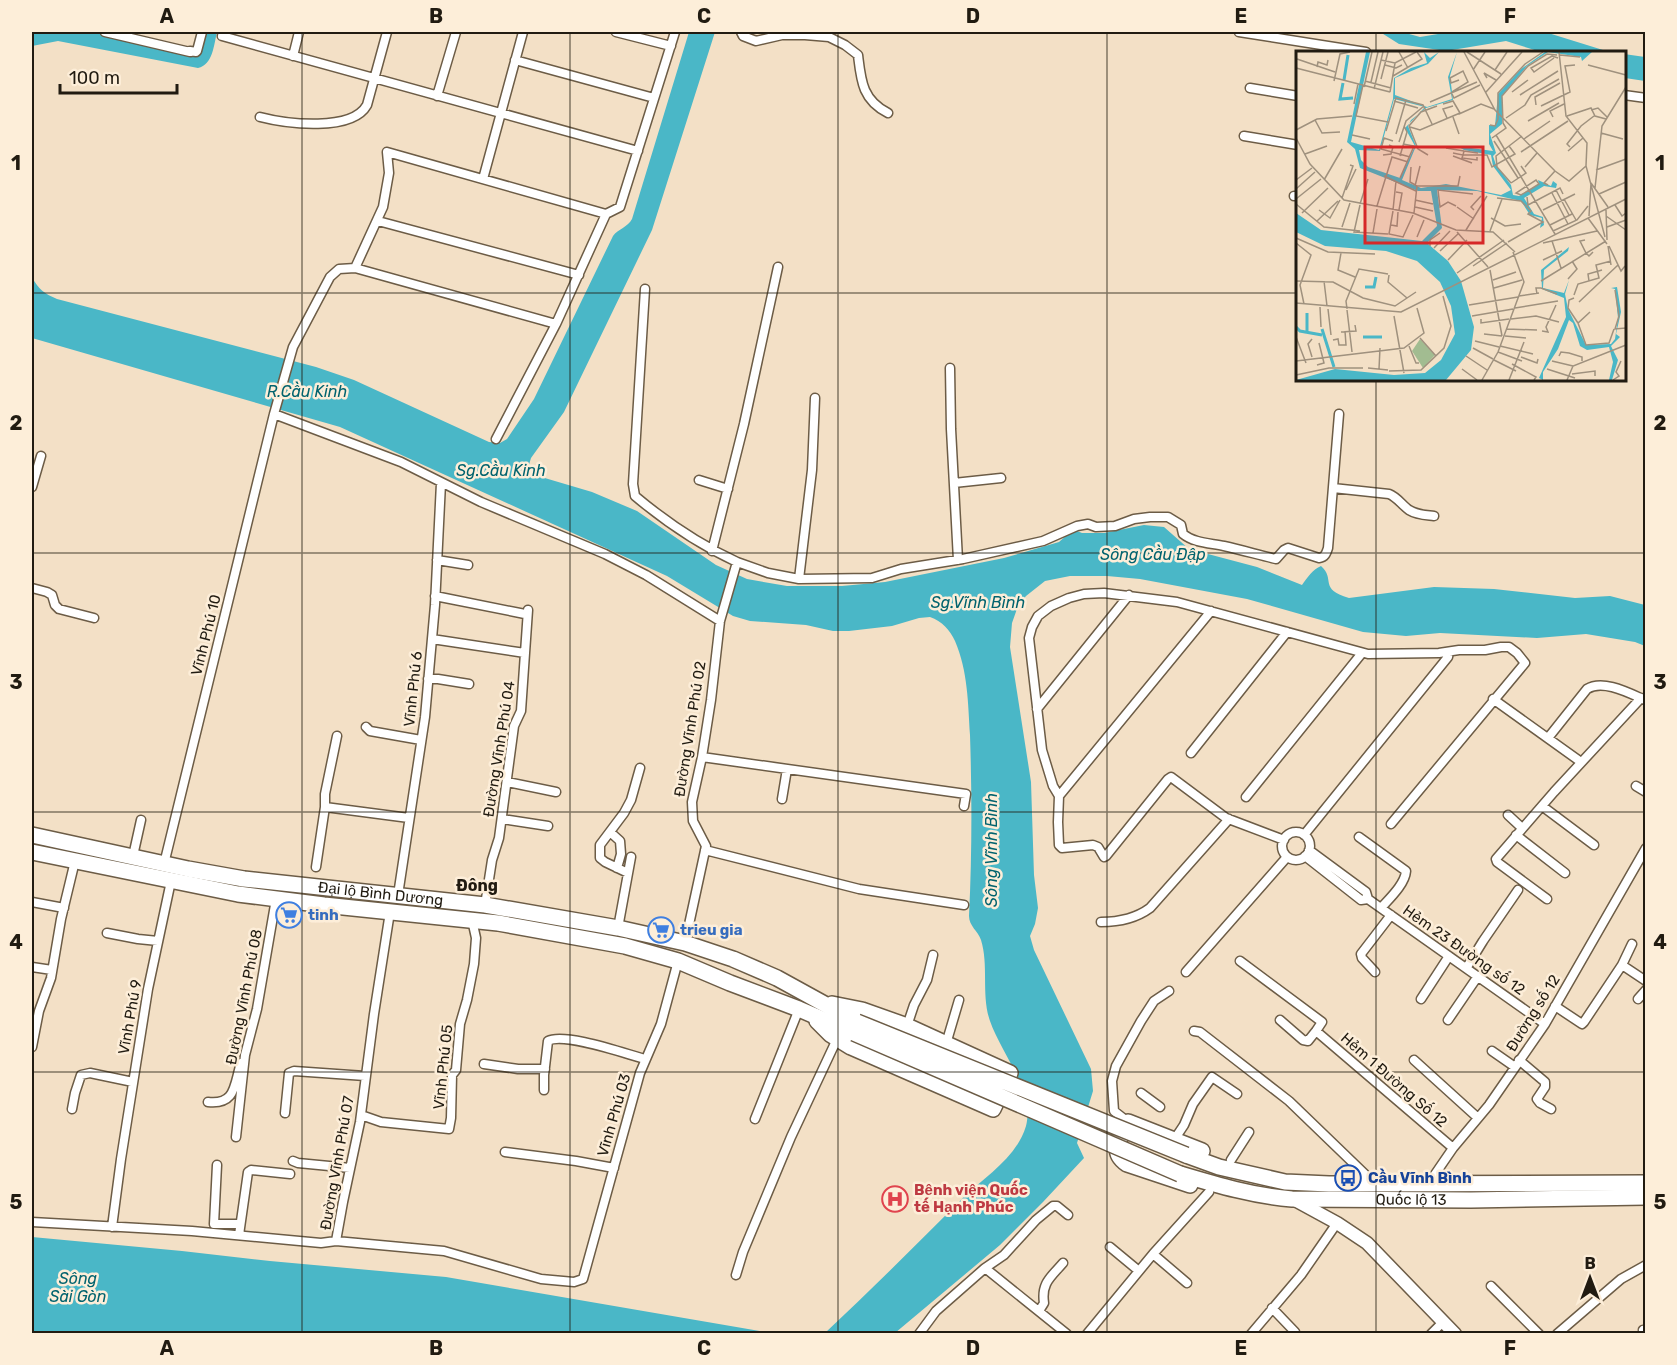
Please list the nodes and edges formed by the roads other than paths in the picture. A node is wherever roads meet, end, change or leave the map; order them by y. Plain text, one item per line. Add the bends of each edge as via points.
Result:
1 (105, 32) edge
2 (202, 32) edge
3 (223, 32) edge
4 (299, 32) edge
5 (387, 32) edge
6 (456, 32) edge
7 (523, 32) edge
8 (616, 32) edge
9 (675, 32) edge
10 (741, 32) edge
11 (1239, 32) edge
12 (670, 46) junction
13 (1360, 51) edge
14 (292, 56) junction
15 (515, 60) junction
16 (374, 79) junction
17 (1250, 88) dead end
18 (1626, 95) edge
19 (437, 96) junction
20 (1296, 96) edge
21 (654, 98) junction
22 (1646, 98) edge
23 (888, 113) dead end
24 (501, 114) junction
25 (260, 117) dead end
26 (1244, 136) dead end
27 (1296, 145) edge
28 (638, 151) junction
29 (483, 180) junction
30 (606, 214) junction
31 (378, 221) junction
32 (355, 267) junction
33 (778, 267) dead end
34 (579, 275) junction
35 (645, 289) dead end
36 (556, 324) junction
37 (950, 368) dead end
38 (815, 398) dead end
39 (275, 411) junction
40 (1340, 414) dead end
41 (496, 439) dead end
42 (41, 456) dead end
43 (1001, 478) dead end
44 (699, 480) dead end
45 (441, 483) junction
46 (954, 483) junction
47 (32, 487) edge
48 (1334, 488) junction
49 (728, 489) junction
50 (1434, 516) dead end
51 (712, 550) junction
52 (437, 560) junction
53 (958, 560) junction
54 (737, 562) junction
55 (468, 565) dead end
56 (799, 579) junction
57 (32, 588) edge
58 (1129, 595) junction
59 (435, 596) junction
60 (1211, 610) junction
61 (94, 618) dead end
62 (721, 618) junction
63 (1287, 632) junction
64 (432, 639) junction
65 (1449, 652) junction
66 (525, 653) junction
67 (1362, 653) junction
68 (428, 679) junction
69 (469, 684) dead end
70 (1493, 699) junction
71 (1643, 699) edge
72 (1037, 709) junction
73 (366, 728) dead end
74 (337, 736) dead end
75 (1548, 738) junction
76 (421, 740) junction
77 (1191, 753) dead end
78 (702, 757) junction
79 (1581, 762) junction
80 (640, 768) dead end
81 (787, 769) junction
82 (507, 782) junction
83 (1636, 786) dead end
84 (556, 792) dead end
85 (1646, 792) edge
86 (1059, 796) junction
87 (1246, 797) dead end
88 (782, 799) dead end
89 (964, 806) dead end
90 (1542, 806) junction
91 (326, 807) junction
92 (1508, 815) dead end
93 (410, 818) junction
94 (502, 819) junction
95 (1229, 819) junction
96 (141, 820) dead end
97 (1390, 824) dead end
98 (548, 826) dead end
99 (1519, 831) junction
100 (610, 832) junction
101 (32, 835) edge
102 (1304, 835) junction
103 (1359, 837) dead end
104 (1284, 840) junction
105 (1594, 845) dead end
106 (1646, 848) edge
107 (705, 850) junction
108 (32, 852) edge
109 (1307, 853) junction
110 (133, 856) junction
111 (631, 857) dead end
112 (1287, 857) junction
113 (75, 861) junction
114 (164, 864) junction
115 (316, 867) dead end
116 (617, 868) junction
117 (628, 873) junction
118 (1565, 873) dead end
119 (171, 881) junction
120 (1518, 890) dead end
121 (398, 895) junction
122 (276, 899) junction
123 (1546, 899) dead end
124 (32, 902) edge
125 (484, 905) junction
126 (964, 905) dead end
127 (64, 908) junction
128 (1382, 908) junction
129 (390, 912) junction
130 (1390, 915) junction
131 (472, 920) junction
132 (1101, 922) dead end
133 (618, 928) junction
134 (107, 933) dead end
135 (158, 941) junction
136 (685, 943) junction
137 (1632, 944) dead end
138 (933, 955) dead end
139 (1449, 956) junction
140 (678, 961) junction
141 (1240, 961) dead end
142 (1622, 965) junction
143 (32, 967) edge
144 (1467, 967) junction
145 (52, 970) junction
146 (1186, 972) dead end
147 (1375, 972) dead end
148 (1478, 976) junction
149 (1646, 981) edge
150 (1646, 990) edge
151 (1169, 991) dead end
152 (1421, 999) dead end
153 (1638, 999) dead end
154 (959, 1000) dead end
155 (825, 1004) junction
156 (1555, 1006) junction
157 (805, 1012) junction
158 (1280, 1020) dead end
159 (1448, 1020) dead end
160 (1545, 1024) junction
161 (907, 1026) junction
162 (856, 1027) junction
163 (1316, 1031) junction
164 (1194, 1032) dead end
165 (837, 1039) junction
166 (946, 1044) junction
167 (32, 1047) edge
168 (1492, 1051) dead end
169 (245, 1055) junction
170 (645, 1059) junction
171 (1414, 1060) dead end
172 (484, 1064) dead end
173 (1517, 1064) junction
174 (545, 1069) junction
175 (365, 1076) junction
176 (133, 1082) junction
177 (544, 1090) dead end
178 (1142, 1093) dead end
179 (1237, 1094) dead end
180 (208, 1102) dead end
181 (1160, 1107) dead end
182 (72, 1109) dead end
183 (1551, 1109) dead end
184 (285, 1113) dead end
185 (361, 1115) junction
186 (1478, 1118) junction
187 (755, 1119) dead end
188 (1128, 1122) junction
189 (1249, 1132) dead end
190 (236, 1137) dead end
191 (1173, 1140) junction
192 (1453, 1148) junction
193 (505, 1152) dead end
194 (1231, 1160) junction
195 (293, 1161) dead end
196 (217, 1165) dead end
197 (350, 1168) junction
198 (614, 1168) junction
199 (290, 1174) dead end
200 (1288, 1182) junction
201 (1428, 1183) junction
202 (1646, 1183) edge
203 (1375, 1184) junction
204 (1209, 1192) junction
205 (1646, 1197) edge
206 (1285, 1198) junction
207 (1068, 1215) dead end
208 (32, 1222) edge
209 (1337, 1223) junction
210 (240, 1224) junction
211 (112, 1227) junction
212 (239, 1235) junction
213 (336, 1241) junction
214 (1110, 1247) dead end
215 (1153, 1254) junction
216 (1063, 1263) dead end
217 (1646, 1265) edge
218 (985, 1268) junction
219 (1139, 1271) junction
220 (736, 1275) dead end
221 (583, 1279) joint
222 (1187, 1283) dead end
223 (1491, 1286) dead end
224 (1272, 1308) junction
225 (1039, 1311) junction
226 (1444, 1321) junction
227 (1295, 1332) dead end
228 (919, 1334) edge
229 (1067, 1334) edge
230 (1087, 1334) edge
231 (1251, 1334) edge
232 (1431, 1334) edge
233 (1455, 1334) edge
234 (1539, 1334) edge
235 (1557, 1334) edge

1 - 2 street via 190,52 197,51
3 - 14 street via 222,36
4 - 14 street
5 - 16 street
6 - 19 street
7 - 15 street
8 - 12 street
9 - 12 street
10 - 23 street via 756,40 782,35 830,37 845,45 858,54 865,92
11 - 13 street
12 - 21 street
14 - 16 street
15 - 21 street
15 - 24 street
16 - 19 street
16 - 25 street via 365,109 351,119 309,123
17 - 20 street
18 - 22 street
19 - 24 street
21 - 28 street
24 - 28 street
24 - 29 street
26 - 27 street
28 - 30 street via 620,207
29 - 30 street
29 - 31 street via 387,152 389,172
30 - 34 street
31 - 32 street
31 - 34 street
32 - 36 street
32 - 39 street, Vĩnh Phú 10 via 339,269 330,277 292,350
33 - 49 street
34 - 36 street
35 - 51 street via 635,496
36 - 41 street
37 - 46 street
38 - 56 street via 812,470
39 - 45 street via 401,462
39 - 114 street, Vĩnh Phú 10
40 - 48 street
42 - 47 street
43 - 46 street
44 - 49 street
45 - 52 street, Vĩnh Phú 6
45 - 62 street via 605,554
46 - 53 street
48 - 50 street via 1389,494 1416,513
48 - 53 street via 1328,548 1322,558 1288,548 1276,559 1189,539 1181,525 1168,517 1150,517 1115,526 1077,526 1043,541
49 - 51 street
51 - 54 street
52 - 55 street
52 - 59 street, Vĩnh Phú 6
53 - 56 street via 872,578
54 - 56 street
54 - 62 street, Đường Vĩnh Phú 02
57 - 61 street via 52,595 59,609
58 - 60 street
58 - 72 street
58 - 72 street via 1077,596 1038,616 1029,638
59 - 64 street, Vĩnh Phú 6
59 - 66 street, Đường Vĩnh Phú 04 via 527,612
60 - 63 street
60 - 86 street
62 - 78 street, Đường Vĩnh Phú 02
63 - 67 street
63 - 77 street
64 - 66 street
64 - 68 street, Vĩnh Phú 6
65 - 67 street
65 - 70 street via 1509,647 1517,653 1525,663
65 - 102 street
66 - 82 street, Đường Vĩnh Phú 04 via 521,711 514,726
67 - 87 street
68 - 69 street
68 - 76 street, Vĩnh Phú 6
70 - 75 street
70 - 97 street
71 - 75 street via 1593,685
71 - 79 street
72 - 86 street via 1042,750
73 - 76 street
74 - 91 street
75 - 79 street
76 - 93 street, Vĩnh Phú 6
78 - 81 street
78 - 107 street, Đường Vĩnh Phú 02 via 691,810
79 - 90 street
80 - 100 street via 631,800
81 - 88 street
81 - 89 street via 966,794
82 - 84 street
82 - 94 street, Đường Vĩnh Phú 04
83 - 85 street
86 - 95 street via 1059,845 1067,849 1093,845 1104,857 1171,777
90 - 99 street
90 - 105 street
91 - 93 street
91 - 115 street
92 - 99 street
93 - 121 street, Vĩnh Phú 6
94 - 98 street
94 - 125 street, Đường Vĩnh Phú 04
95 - 104 street
95 - 132 street via 1150,908 1116,922
96 - 110 street
99 - 118 street
99 - 123 street via 1496,861
100 - 116 street via 620,841
100 - 116 street via 600,845 600,858
101 - 110 highway, Đại lộ Bình Dương
102 - 104 street via 1294,832
102 - 109 street via 1310,844
103 - 128 street via 1407,874
104 - 112 street via 1282,846
106 - 156 street, Đường số 12
107 - 126 street via 859,889
107 - 136 street
108 - 113 highway, Đại lộ Bình Dương
109 - 112 street via 1294,860
109 - 128 street, Hẻm 23 Đường số 12 via 1361,900 1368,899
110 - 114 highway, Đại lộ Bình Dương
111 - 117 street
112 - 146 street
113 - 119 highway, Đại lộ Bình Dương
113 - 127 street
114 - 121 highway, Đại lộ Bình Dương via 244,879
116 - 117 street
117 - 133 street
119 - 122 highway, Đại lộ Bình Dương
119 - 135 street, Vĩnh Phú 9
120 - 144 street
121 - 125 highway, Đại lộ Bình Dương
122 - 129 highway, Đại lộ Bình Dương
122 - 169 street, Đường Vĩnh Phú 08
124 - 127 street
125 - 133 highway, Đại lộ Bình Dương
127 - 145 street
128 - 130 street, Hẻm 23 Đường số 12
129 - 131 highway, Đại lộ Bình Dương
129 - 175 street, Đường Vĩnh Phú 07
130 - 139 street, Hẻm 23 Đường số 12
130 - 147 street via 1361,954
131 - 140 highway, Đại lộ Bình Dương via 603,941
131 - 185 street, Vĩnh Phú 05 via 476,938 474,964 452,1075 448,1130 381,1122
133 - 136 highway, Đại lộ Bình Dương
134 - 135 street
135 - 176 street, Vĩnh Phú 9
136 - 155 highway, Đại lộ Bình Dương via 755,968
137 - 142 street
138 - 161 street
139 - 144 street, Hẻm 23 Đường số 12
139 - 152 street
140 - 157 highway, Đại lộ Bình Dương
140 - 170 street, Vĩnh Phú 03 via 662,1024
141 - 163 street, Hẻm 1 Đường Số 12 via 1322,1022
142 - 149 street
142 - 156 street via 1582,1024
143 - 145 street
144 - 148 street, Hẻm 23 Đường số 12
145 - 167 street
148 - 159 street
148 - 160 street, Hẻm 23 Đường số 12
150 - 153 street
151 - 188 street via 1154,1001 1116,1066 1112,1081 1114,1111
154 - 166 street
155 - 161 highway via 855,1008
155 - 162 highway, Đại lộ Bình Dương
156 - 160 street, Đường số 12
157 - 162 highway, Đại lộ Bình Dương
157 - 165 highway
157 - 187 street
158 - 163 street via 1303,1040 1308,1041
160 - 173 street, Đường số 12
161 - 166 highway
162 - 200 highway, Quốc lộ 13, bridge via 1219,1167
162 - 206 highway, Quốc lộ 13, bridge via 1180,1174
163 - 192 street, Hẻm 1 Đường Số 12
164 - 203 street via 1200,1032 1281,1094
165 - 166 highway via 993,1109 1010,1073
165 - 220 street via 791,1137
168 - 173 street
169 - 180 street via 227,1100
169 - 190 street, Đường Vĩnh Phú 08
170 - 174 street via 554,1038 548,1041
170 - 198 street, Vĩnh Phú 03
171 - 186 street
172 - 174 street
173 - 183 street via 1545,1082 1537,1099
173 - 186 street, Đường số 12
174 - 177 street
175 - 184 street via 289,1073
175 - 185 street, Đường Vĩnh Phú 07
176 - 182 street via 90,1073 81,1075
176 - 211 street, Vĩnh Phú 9
178 - 181 street
179 - 191 street via 1212,1077
185 - 197 street, Đường Vĩnh Phú 07
186 - 192 street, Đường số 12
188 - 191 highway
188 - 204 highway via 1116,1153 1120,1159
189 - 194 street
191 - 194 highway
192 - 201 street, Đường số 12
193 - 198 street
194 - 200 highway via 1276,1172
195 - 197 street
196 - 210 street via 214,1224
197 - 213 street, Đường Vĩnh Phú 07
198 - 221 street, Vĩnh Phú 03
199 - 210 street via 251,1170 248,1173
200 - 203 highway, Quốc lộ 13
201 - 202 highway, Quốc lộ 13
201 - 203 highway, Quốc lộ 13
204 - 206 highway
204 - 215 street
205 - 206 highway, Quốc lộ 13
206 - 209 street
207 - 218 street via 1053,1206 1004,1255
208 - 211 street
209 - 224 street
209 - 226 street via 1367,1243
210 - 212 street
211 - 212 street
212 - 213 street
213 - 221 street, Đường Vĩnh Phú 07 via 444,1251 541,1279
214 - 219 street
215 - 219 street
215 - 222 street
216 - 225 street via 1046,1282
217 - 235 street via 1621,1279
218 - 225 street
218 - 228 street via 936,1311
219 - 230 street
223 - 234 street
224 - 227 street
224 - 231 street
225 - 229 street
226 - 232 street
226 - 233 street

